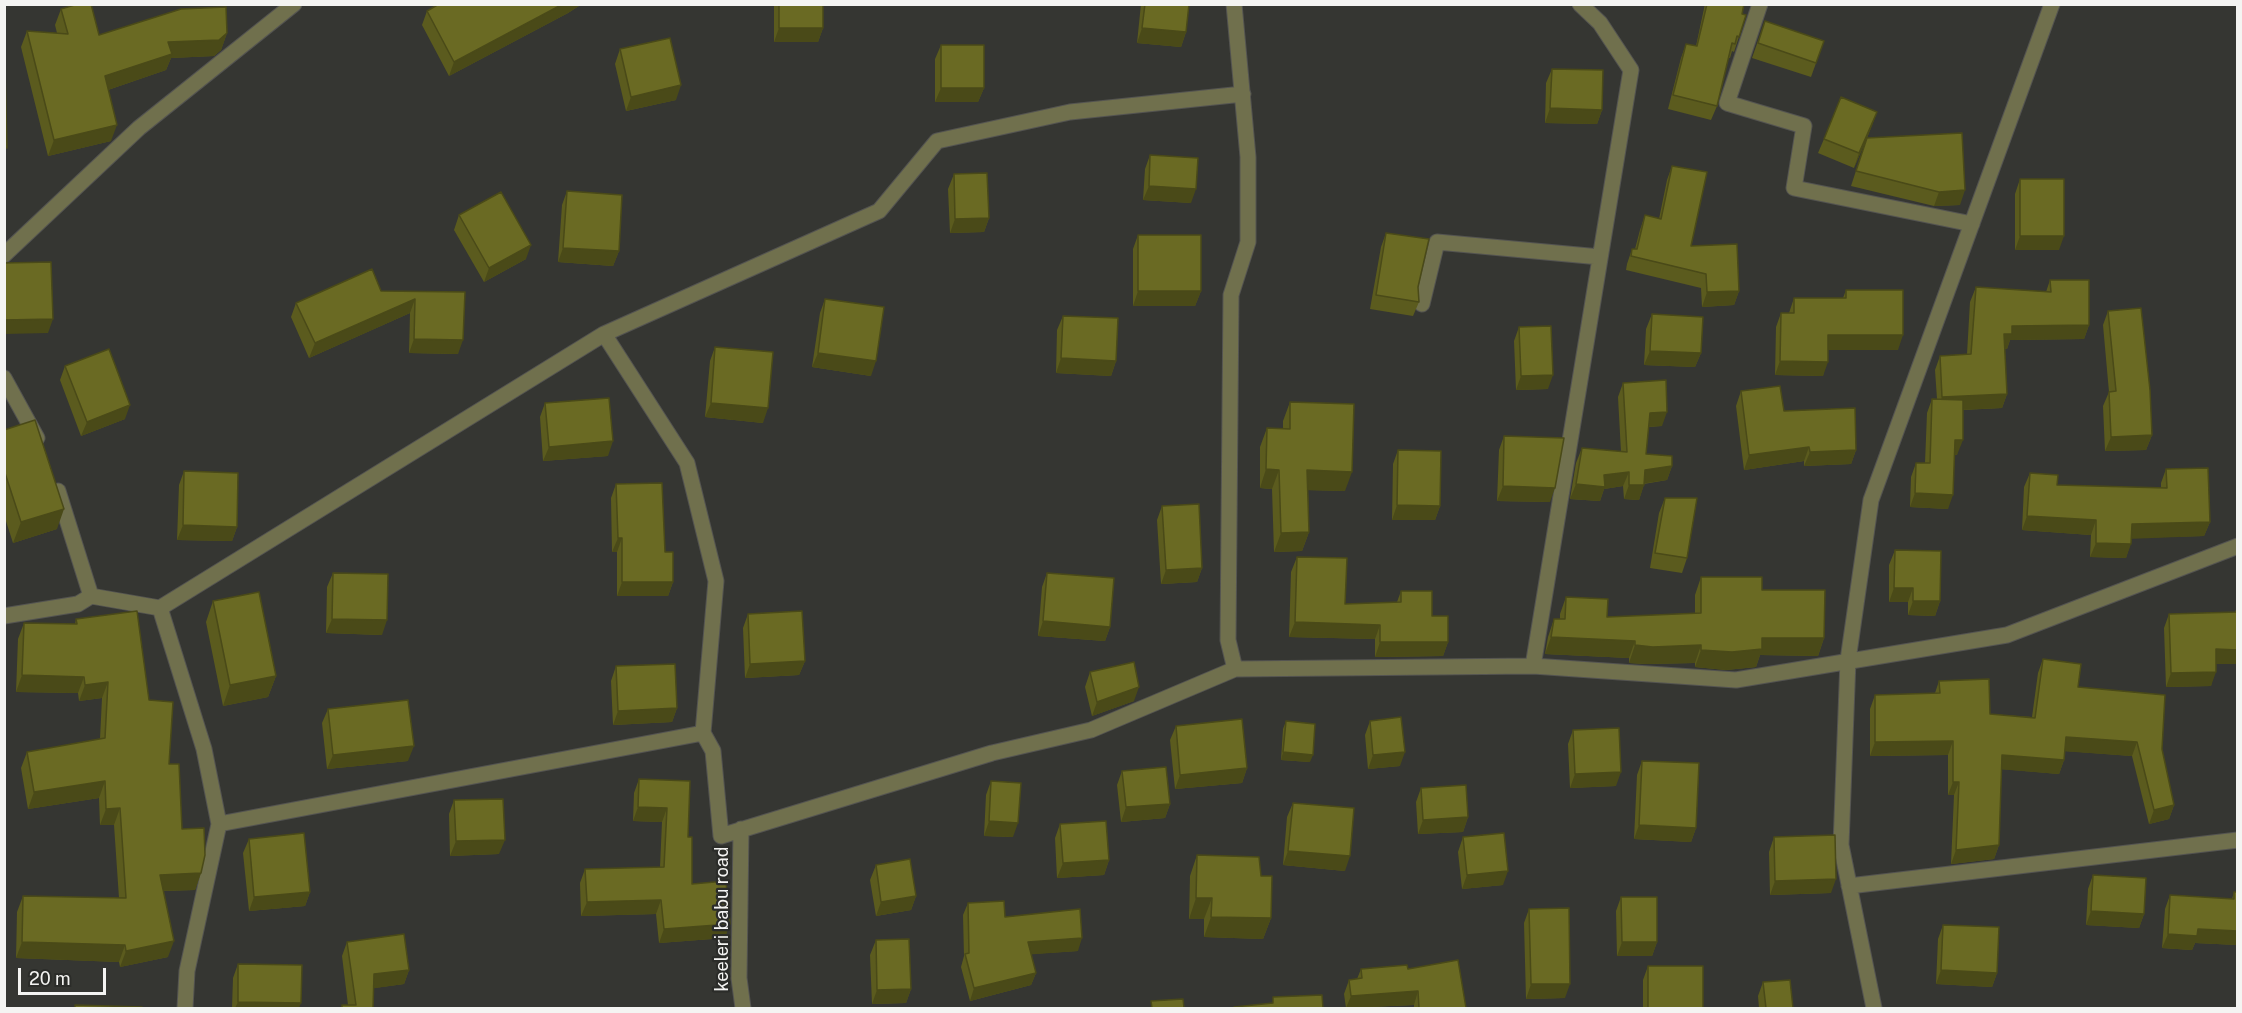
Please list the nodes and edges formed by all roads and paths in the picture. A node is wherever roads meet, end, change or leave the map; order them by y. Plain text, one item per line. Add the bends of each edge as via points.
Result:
1 (294, 4) edge
2 (1234, 4) edge
3 (1580, 4) edge
4 (1760, 4) edge
5 (2052, 4) edge
6 (1243, 94) junction
7 (1972, 224) junction
8 (4, 255) edge
9 (1600, 257) junction
10 (1422, 304) dead end
11 (604, 334) junction
12 (4, 378) edge
13 (46, 455) edge
14 (53, 477) edge
15 (2238, 546) edge
16 (91, 596) junction
17 (160, 608) junction
18 (4, 616) edge
19 (1848, 660) junction
20 (1533, 666) junction
21 (1235, 669) junction
22 (702, 733) junction
23 (219, 824) junction
24 (741, 829) junction
25 (2238, 840) edge
26 (1849, 886) junction
27 (185, 1008) edge
28 (743, 1008) edge
29 (1874, 1008) edge

1 - 8 street via 139,128
2 - 6 street
3 - 9 street via 1600,23 1631,70
4 - 7 street via 1727,103 1804,126 1794,188
5 - 7 street
6 - 11 street via 1071,112 937,141 879,211
6 - 21 street via 1248,242 1231,295 1228,640
7 - 19 street via 1870,500
9 - 10 street via 1437,242
9 - 20 street
11 - 17 street
11 - 22 street via 687,463 716,581
12 - 13 street
14 - 16 street
15 - 19 street via 2007,635
16 - 17 street
16 - 18 street via 78,604
17 - 23 street via 204,749
19 - 20 street via 1736,680
19 - 26 street via 1841,845
20 - 21 street
21 - 24 street via 1091,730 992,753
22 - 23 street
22 - 24 street via 713,751 721,836
23 - 27 street via 187,971
24 - 28 street, keeleri babu road via 739,978
25 - 26 street
26 - 29 street

